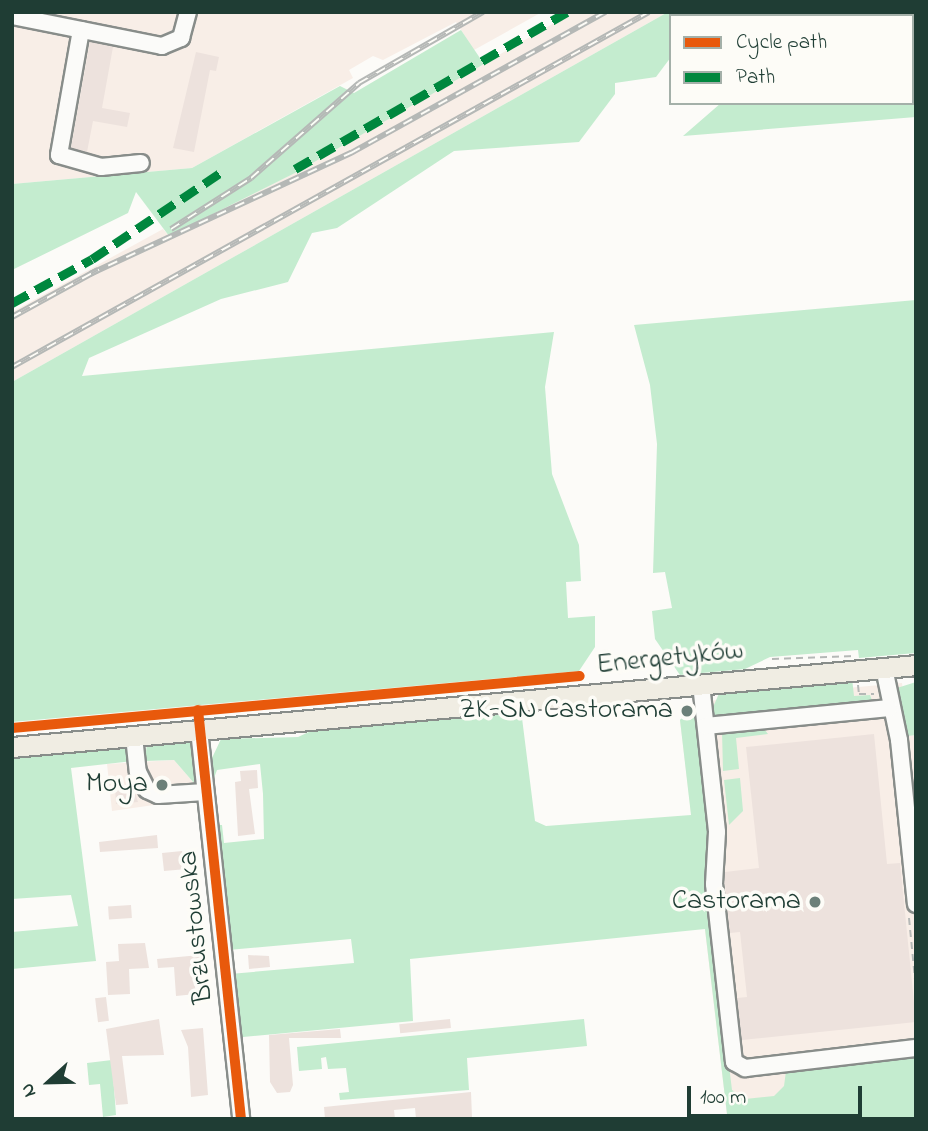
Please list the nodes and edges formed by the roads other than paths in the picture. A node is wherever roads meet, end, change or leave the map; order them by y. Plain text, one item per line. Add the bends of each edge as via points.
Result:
1 (188, 12) edge
2 (12, 16) edge
3 (81, 30) junction
4 (141, 163) dead end
5 (916, 665) edge
6 (884, 668) junction
7 (701, 684) junction
8 (889, 708) junction
9 (706, 726) junction
10 (199, 730) junction
11 (134, 736) junction
12 (908, 740) edge
13 (12, 747) edge
14 (205, 792) junction
15 (916, 904) edge
16 (916, 1048) edge
17 (241, 1119) edge

1 - 3 street via 181,38 162,46
2 - 3 street
3 - 4 street via 59,155 101,167
5 - 6 main road, Energetyków
6 - 7 main road, Energetyków
6 - 8 street
7 - 9 street
7 - 10 main road, Energetyków
8 - 9 street
8 - 12 street
9 - 16 street via 717,832 714,884 734,1062 745,1068
10 - 11 main road, Energetyków
10 - 14 street, Brzustowska
11 - 13 main road, Energetyków
11 - 14 street via 139,778 147,790 158,795
12 - 15 street
14 - 17 street, Brzustowska

